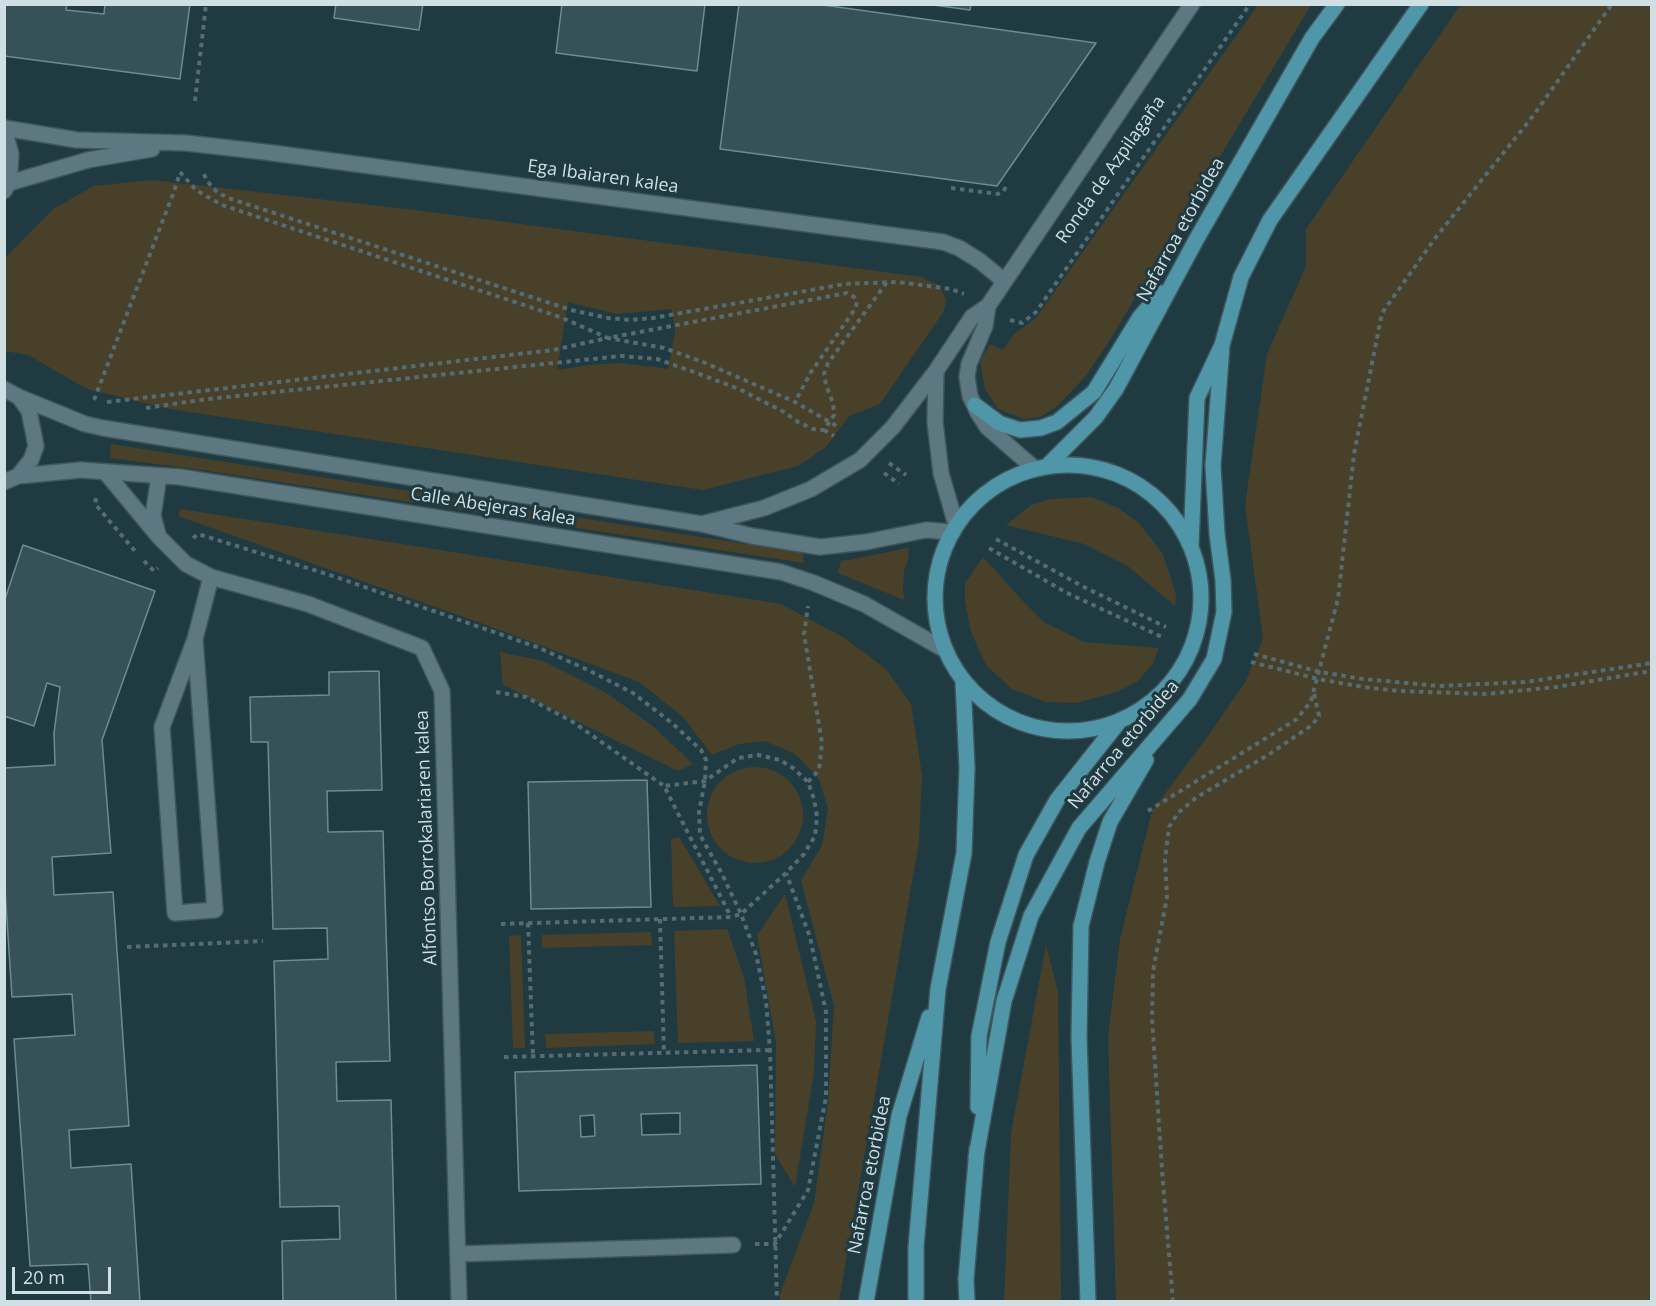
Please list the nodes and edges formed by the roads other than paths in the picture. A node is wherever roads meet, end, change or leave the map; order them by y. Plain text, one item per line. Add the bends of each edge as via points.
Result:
1 (1191, 4) edge
2 (1337, 4) edge
3 (1421, 4) edge
4 (4, 129) edge
5 (186, 143) junction
6 (7, 187) edge
7 (1177, 274) junction
8 (1004, 281) junction
9 (988, 306) junction
10 (1222, 345) junction
11 (936, 370) junction
12 (4, 389) edge
13 (19, 397) junction
14 (975, 405) junction
15 (1041, 467) junction
16 (106, 472) junction
17 (159, 476) junction
18 (11, 479) edge
19 (702, 524) junction
20 (954, 529) junction
21 (159, 537) junction
22 (1191, 545) junction
23 (211, 577) junction
24 (195, 639) junction
25 (945, 650) junction
26 (963, 681) junction
27 (1118, 723) junction
28 (1164, 728) junction
29 (938, 989) junction
30 (976, 1157) junction
31 (733, 1245) road end
32 (459, 1254) junction
33 (459, 1302) edge
34 (866, 1302) edge
35 (916, 1302) edge
36 (966, 1302) edge
37 (1088, 1302) edge

1 - 8 street, Ronda de Azpilagaña
2 - 7 main road, Nafarroa etorbidea via 1312,38
3 - 10 main road, Nafarroa etorbidea via 1270,220 1241,277
4 - 5 street, Ega Ibaiaren kalea via 77,140
4 - 6 street via 11,154
5 - 6 street, Ega Ibaiaren kalea via 88,160
5 - 8 street, Ega Ibaiaren kalea via 943,242 966,252
7 - 14 main road via 1140,317 1094,392 1057,422 1020,430 999,423
7 - 15 main road, Nafarroa etorbidea via 1110,398 1084,430
8 - 9 street, Ronda de Azpilagaña
9 - 11 street, Ronda de Azpilagaña via 972,317
9 - 14 street, Ronda de Azpilagaña via 967,377
10 - 22 main road, Nafarroa etorbidea via 1197,398
10 - 28 main road, Nafarroa etorbidea via 1213,466 1224,612 1214,659 1190,699
11 - 19 street, Ronda de Azpilagaña via 893,427 860,460 811,489 764,508
11 - 20 street via 935,422 941,473
12 - 13 street, Calle Abejeras kalea
13 - 18 street via 29,411 36,446 31,460
13 - 19 street, Calle Abejeras kalea via 85,424 134,434
14 - 15 street, Ronda de Azpilagaña via 987,427
15 - 20 main road via 1004,480 977,499
15 - 22 main road via 1091,466 1133,480 1167,508
16 - 17 street, Calle Abejeras kalea
16 - 18 street, Calle Abejeras kalea via 81,470
16 - 21 street, Alfontso Borrokalariaren kalea
17 - 21 street via 153,516
17 - 25 street, Calle Abejeras kalea via 781,572 864,604
19 - 20 street, Calle Abejeras kalea via 820,547
20 - 25 main road via 935,585 935,608
21 - 23 street, Alfontso Borrokalariaren kalea via 186,564
22 - 27 main road via 1201,582 1203,614 1193,649 1173,682 1143,710
23 - 24 street
23 - 32 street, Alfontso Borrokalariaren kalea via 308,603 422,648 442,690
24 - 24 street via 162,728 175,913 215,909
25 - 26 main road
26 - 27 main road via 993,709 1029,727 1092,731
26 - 29 main road, Nafarroa etorbidea via 968,768 964,853
27 - 30 main road, Nafarroa etorbidea via 1057,800 1026,855 1001,931 979,1036
28 - 30 main road, Nafarroa etorbidea via 1079,828 1031,916 1004,1001
28 - 37 main road via 1110,822 1081,926 1079,1037
29 - 34 main road, Nafarroa etorbidea via 899,1116
29 - 35 main road, Nafarroa etorbidea via 916,1248
30 - 36 main road, Nafarroa etorbidea
31 - 32 street
32 - 33 street, Alfontso Borrokalariaren kalea

